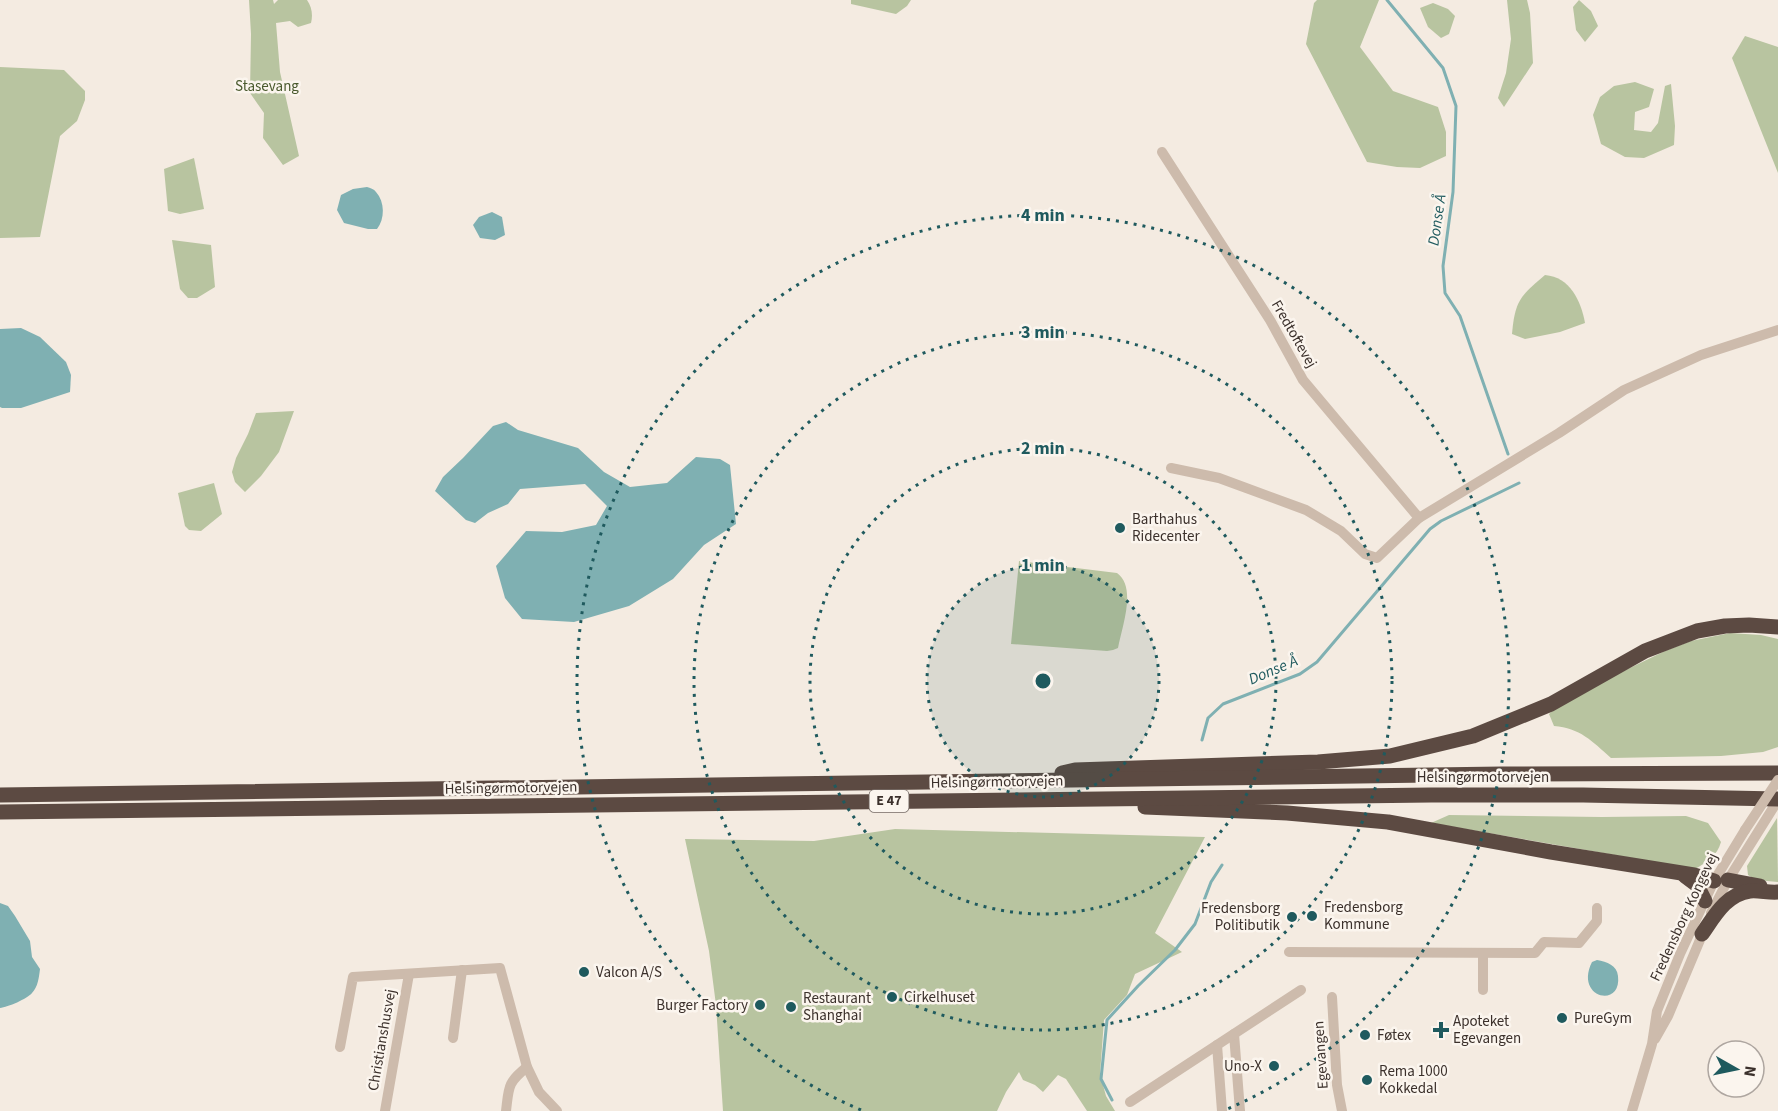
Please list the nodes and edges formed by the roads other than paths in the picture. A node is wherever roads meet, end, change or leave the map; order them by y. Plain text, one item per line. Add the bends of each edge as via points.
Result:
1 (1162, 152) dead end
2 (1778, 330) edge
3 (1171, 468) dead end
4 (1419, 518) junction
5 (1778, 627) edge
6 (1778, 773) edge
7 (1778, 780) edge
8 (1007, 782) junction
9 (0, 795) edge
10 (1070, 799) junction
11 (1778, 800) edge
12 (0, 812) edge
13 (1682, 874) junction
14 (1721, 881) junction
15 (1778, 891) edge
16 (1705, 901) junction
17 (1597, 908) dead end
18 (1702, 934) junction
19 (1288, 952) dead end
20 (1483, 953) junction
21 (462, 970) junction
22 (409, 974) junction
23 (1301, 990) dead end
24 (1483, 990) dead end
25 (1332, 997) dead end
26 (1234, 1034) junction
27 (453, 1038) dead end
28 (1652, 1044) junction
29 (1217, 1045) junction
30 (340, 1047) dead end
31 (527, 1067) junction
32 (1130, 1102) dead end
33 (385, 1111) edge
34 (506, 1111) edge
35 (557, 1111) edge
36 (1222, 1111) edge
37 (1240, 1111) edge
38 (1342, 1111) edge
39 (1632, 1111) edge

1 - 4 street, Fredtoftevej via 1270,320 1303,380
2 - 4 street via 1701,355 1624,390
3 - 4 street via 1219,478 1306,510 1341,531 1365,554 1377,558
5 - 8 highway via 1725,626 1681,636 1644,651 1541,708 1473,736 1390,756 1076,770
6 - 8 highway, Helsingørmotorvejen / E 47
7 - 14 street, Fredensborg Kongevej, bridge via 1745,830
8 - 9 highway, Helsingørmotorvejen / E 47
10 - 11 highway, Helsingørmotorvejen / E 47 via 1431,795
10 - 12 highway, Helsingørmotorvejen / E 47
10 - 13 highway via 1388,822
11 - 14 street, Fredensborg Kongevej
13 - 14 highway
13 - 16 highway via 1697,885
14 - 15 highway
14 - 16 street, Fredensborg Kongevej
14 - 18 street, Fredensborg Kongevej
15 - 18 highway via 1751,891 1732,897
16 - 28 street, Fredensborg Kongevej via 1657,1011
17 - 20 street via 1597,921 1579,943 1544,942 1535,953
18 - 28 street, Fredensborg Kongevej
19 - 20 street
20 - 24 street
21 - 22 street, Christianshusvej
21 - 27 street
21 - 31 street, Christianshusvej via 500,968
22 - 30 street, Christianshusvej via 352,977
22 - 33 street, Christianshusvej
23 - 26 street
25 - 38 street, Egevangen
26 - 29 street
26 - 37 street
28 - 39 street, Fredensborg Kongevej
29 - 32 street
29 - 36 street
31 - 34 street via 509,1087
31 - 35 street, Christianshusvej via 539,1092

